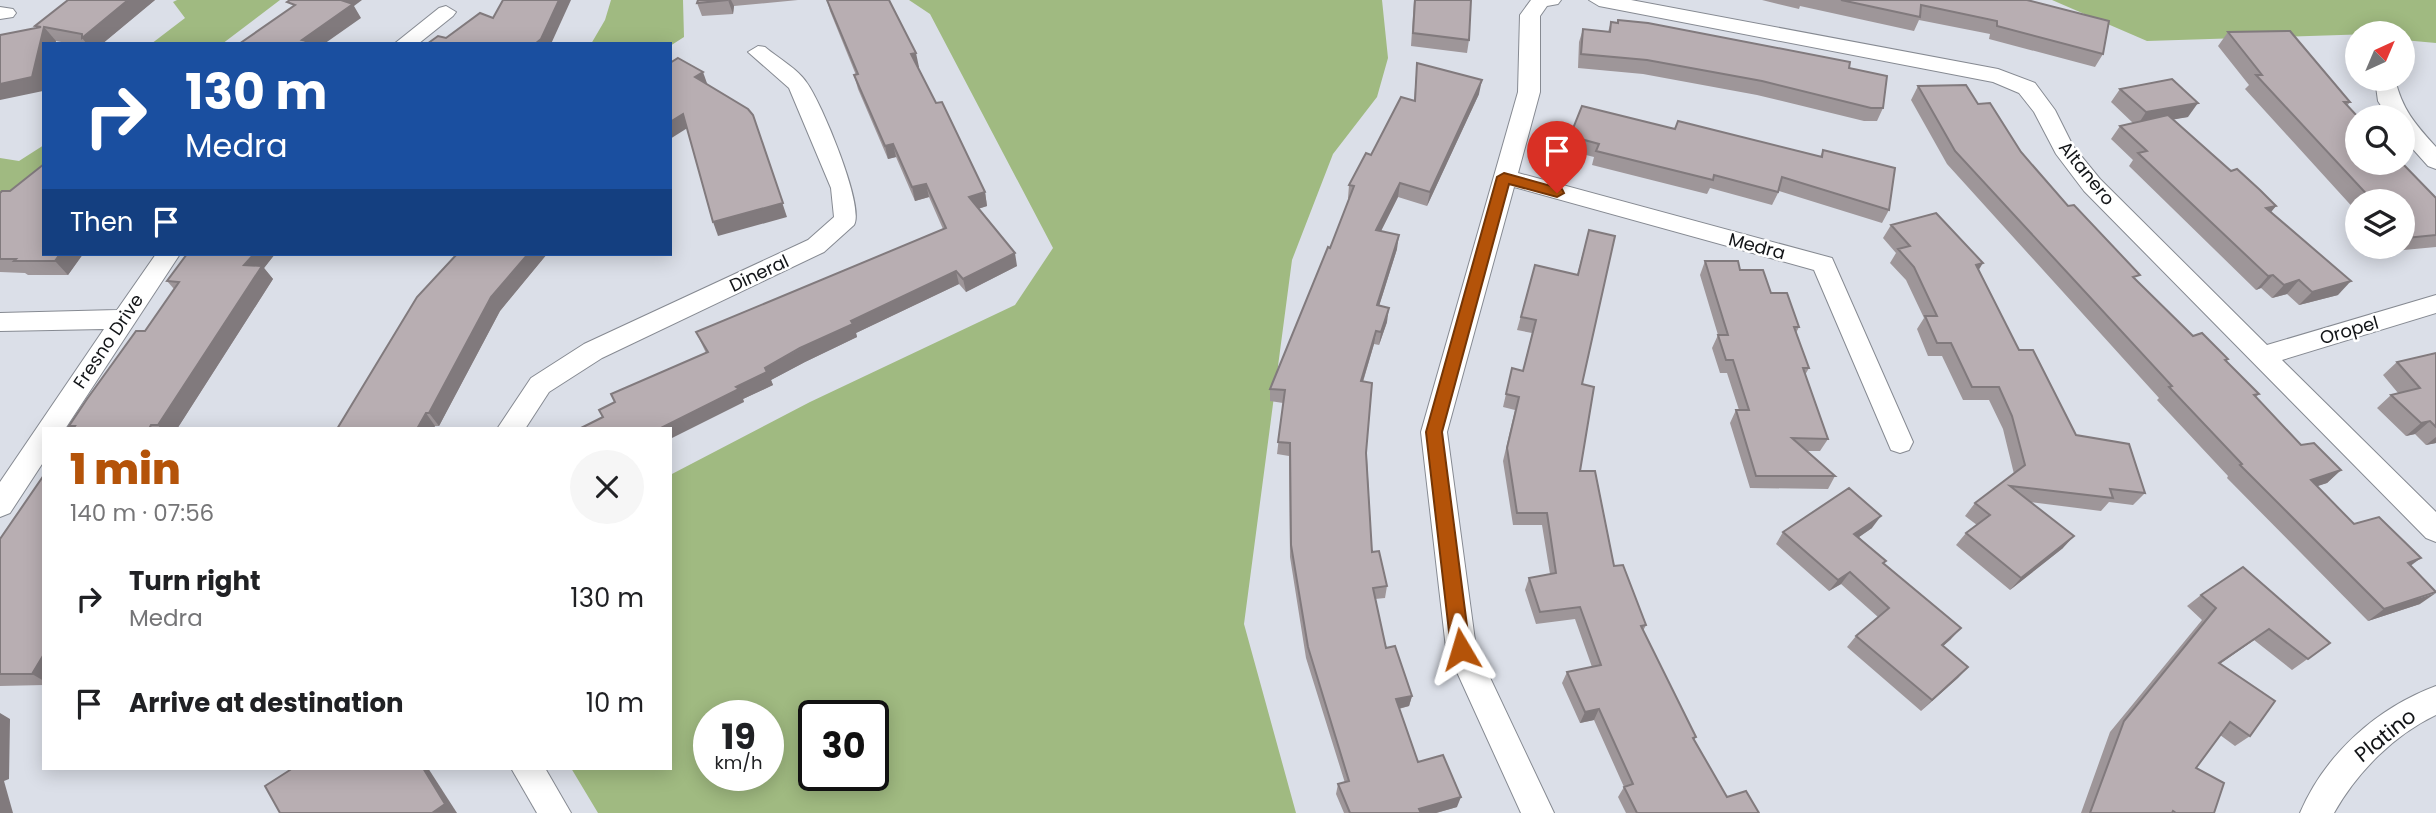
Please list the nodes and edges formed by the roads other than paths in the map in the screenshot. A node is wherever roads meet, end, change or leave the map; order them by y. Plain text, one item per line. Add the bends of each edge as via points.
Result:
1 (1551, 0) edge
2 (1599, 0) edge
3 (1541, 1) edge
4 (446, 12) dead end
5 (407, 42) edge
6 (758, 52) dead end
7 (2415, 137) edge
8 (2436, 161) edge
9 (1504, 177) junction
10 (167, 256) edge
11 (2436, 304) edge
12 (121, 318) junction
13 (0, 322) edge
14 (2262, 355) junction
15 (51, 427) edge
16 (511, 427) edge
17 (42, 441) edge
18 (1899, 442) dead end
19 (0, 505) edge
20 (2436, 530) edge
21 (2436, 700) edge
22 (528, 770) edge
23 (555, 813) edge
24 (1538, 813) edge
25 (2316, 813) edge

1 - 3 street
2 - 14 street, Altanero via 1998,76 2027,88 2092,185
3 - 9 street via 1530,15 1529,92
4 - 5 street
6 - 16 street, Dineral via 798,85 842,188 846,219 816,246 593,351 540,385
7 - 8 street
9 - 18 street, Medra via 1823,264
9 - 24 street via 1434,432 1461,649
10 - 12 street, Fresno Drive
11 - 14 street, Oropel
12 - 13 street
12 - 15 street, Fresno Drive
14 - 20 street, Altanero
17 - 19 street
21 - 25 street, Platino via 2416,708 2355,756
22 - 23 street

